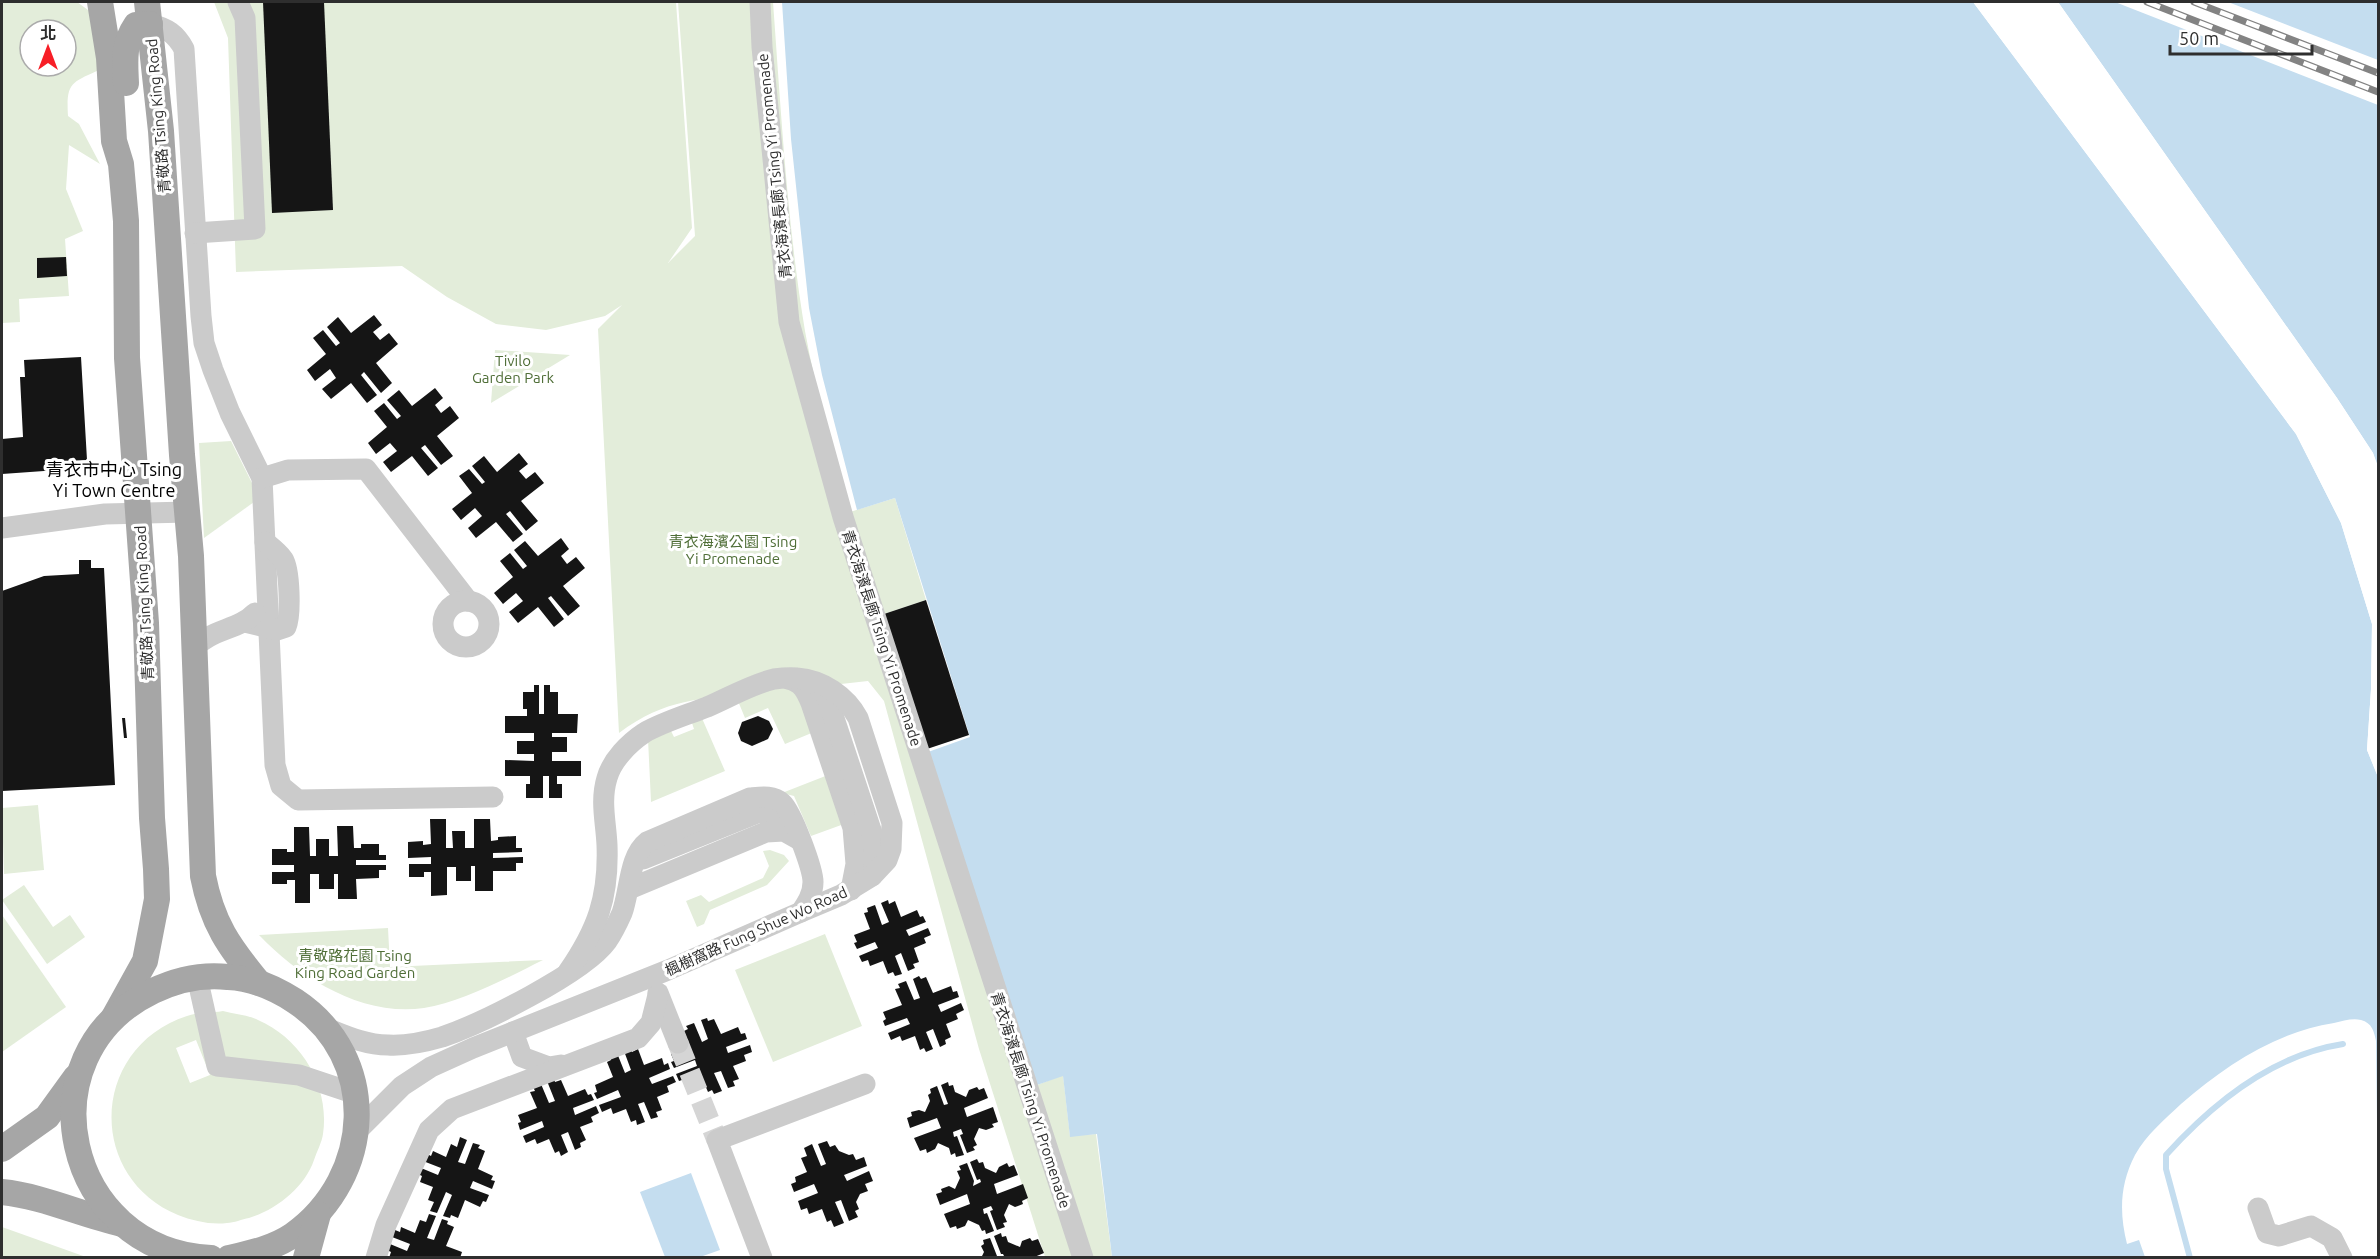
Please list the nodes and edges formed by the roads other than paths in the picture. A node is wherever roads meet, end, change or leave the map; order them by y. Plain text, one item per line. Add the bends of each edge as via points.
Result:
1 (100, 2) edge
2 (238, 2) edge
3 (760, 2) edge
4 (149, 13) edge
5 (121, 164) junction
6 (195, 233) junction
7 (262, 478) junction
8 (139, 512) junction
9 (188, 512) junction
10 (2, 528) edge
11 (265, 542) junction
12 (267, 585) junction
13 (468, 601) dead end
14 (245, 622) junction
15 (269, 629) junction
16 (194, 648) junction
17 (272, 660) junction
18 (785, 678) junction
19 (493, 797) dead end
20 (800, 840) junction
21 (630, 882) junction
22 (851, 890) junction
23 (801, 912) junction
24 (568, 972) junction
25 (197, 977) junction
26 (259, 983) junction
27 (655, 986) junction
28 (114, 1017) junction
29 (326, 1028) junction
30 (513, 1032) junction
31 (678, 1043) tunnel mouth
32 (576, 1062) junction
33 (81, 1069) junction
34 (865, 1084) dead end
35 (356, 1094) junction
36 (356, 1132) junction
37 (2, 1149) edge
38 (2, 1192) edge
39 (2258, 1208) dead end
40 (318, 1214) junction
41 (122, 1224) junction
42 (198, 1257) edge
43 (230, 1257) edge
44 (306, 1257) edge
45 (376, 1257) edge
46 (762, 1257) edge
47 (1083, 1257) edge
48 (2342, 1257) edge

1 - 5 main road, 青敬路 Tsing King Road via 109,58 114,141
2 - 6 street via 245,18 255,229
3 - 47 street, 青衣海濱長廊 Tsing Yi Promenade via 789,322 854,551
4 - 5 main road via 129,36 124,54 129,141
4 - 6 street, 青敬路 Tsing King Road via 184,49
4 - 9 main road, 青敬路 Tsing King Road
5 - 8 main road, 青敬路 Tsing King Road via 126,221 127,358
6 - 7 street via 204,343 230,413
7 - 11 street
7 - 13 street via 288,471 366,469
8 - 9 street
8 - 10 street
8 - 28 main road, 青敬路 Tsing King Road via 157,898 145,961
9 - 16 main road, 青敬路 Tsing King Road
11 - 12 street
11 - 15 street via 283,559 289,619 286,627
12 - 14 street via 263,601
12 - 15 street
14 - 15 street
14 - 16 street via 218,632
14 - 17 street via 263,638
15 - 17 street
16 - 26 main road, 青敬路 Tsing King Road via 202,876 220,931
17 - 19 street via 275,765 281,786 298,800
18 - 22 street via 797,681 812,703 853,828 856,864
18 - 22 street, 楓樹窩路 Fung Shue Wo Road via 814,682 839,694 855,711 892,824 887,860
18 - 24 street, 楓樹窩路 Fung Shue Wo Road via 772,679 644,733 622,753 608,777 603,804 607,881 602,906 584,948
20 - 21 street via 784,831 766,832
20 - 21 street via 782,803 774,798 750,798 647,842 636,854
20 - 23 street via 813,884
21 - 24 street via 621,915 606,942
22 - 23 street, 楓樹窩路 Fung Shue Wo Road
23 - 27 street, 楓樹窩路 Fung Shue Wo Road
24 - 29 street, 楓樹窩路 Fung Shue Wo Road via 502,1010 419,1043 387,1045 361,1041
25 - 26 main road via 228,976
25 - 28 main road via 167,984
25 - 35 street via 217,1066 299,1075
26 - 29 main road via 283,993
27 - 30 street, 楓樹窩路 Fung Shue Wo Road
27 - 31 street
27 - 32 street via 651,1023 638,1038
28 - 33 main road via 95,1041
29 - 35 main road via 344,1058
30 - 32 street via 522,1057 549,1067
30 - 36 street, 楓樹窩路 Fung Shue Wo Road via 431,1067 402,1086
32 - 45 street via 452,1109 429,1130 386,1225
33 - 37 main road via 47,1117
33 - 41 main road via 74,1102 74,1136 83,1169 99,1199
34 - 46 street via 717,1140
35 - 36 main road
36 - 40 main road via 350,1162 337,1190
38 - 41 main road
39 - 48 street via 2266,1233 2279,1236 2311,1227 2332,1238
40 - 43 main road via 292,1236 260,1251
40 - 44 main road
41 - 42 main road via 166,1250

